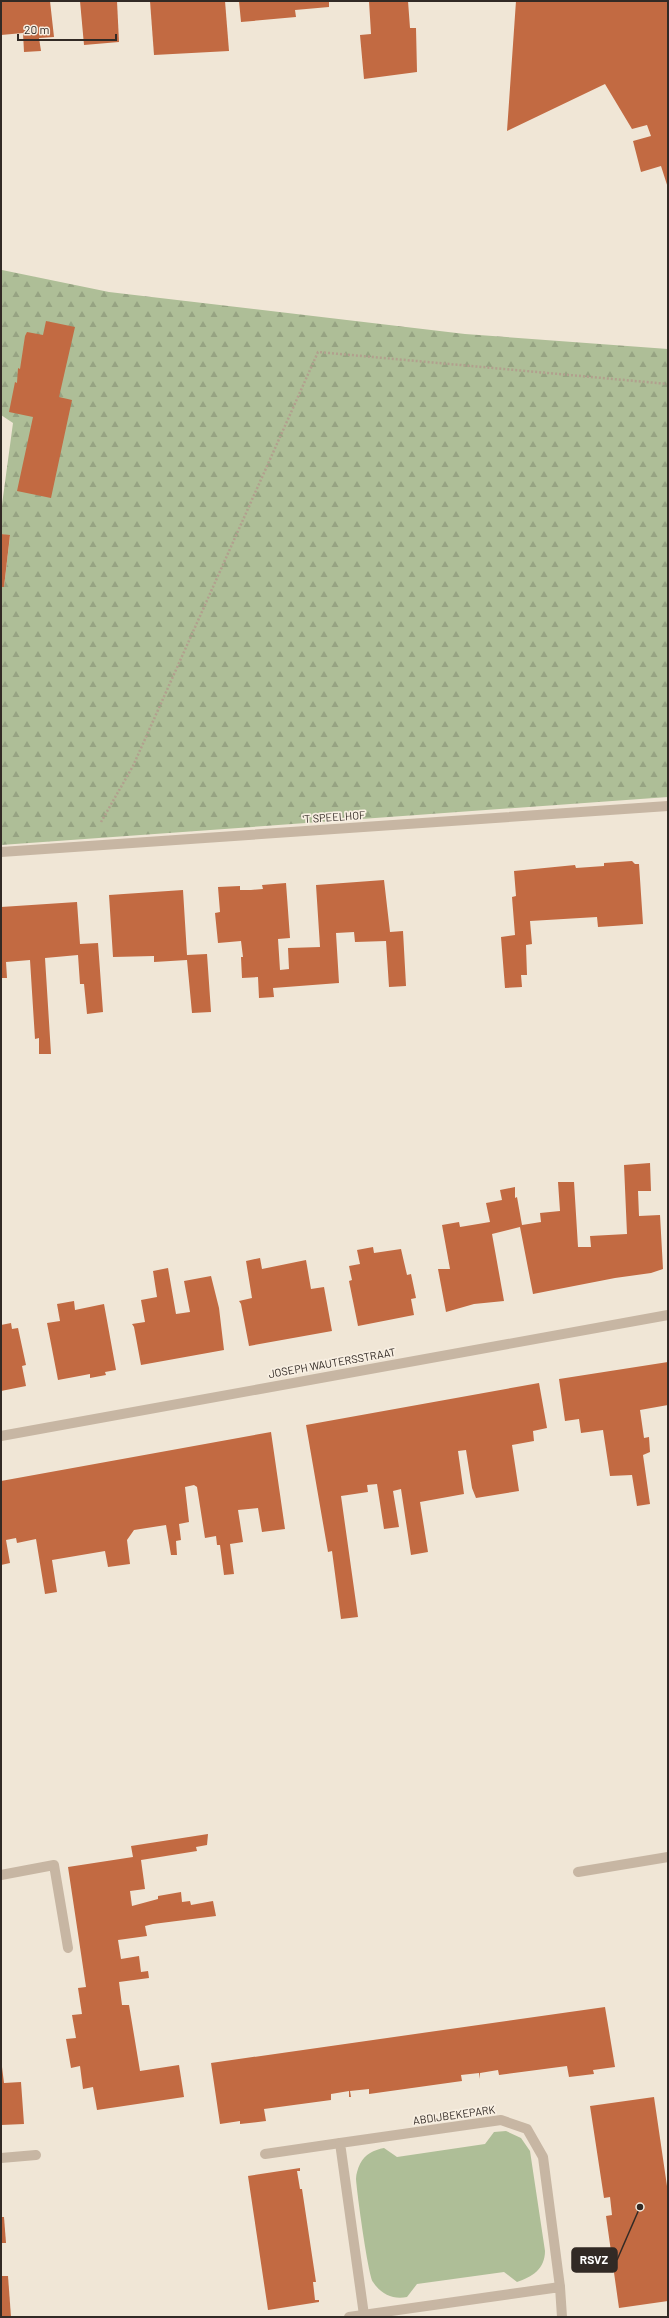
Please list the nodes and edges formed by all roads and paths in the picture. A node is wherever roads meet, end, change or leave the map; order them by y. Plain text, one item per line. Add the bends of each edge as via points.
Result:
1 (668, 384) edge
2 (668, 806) edge
3 (89, 846) junction
4 (1, 852) edge
5 (668, 1315) edge
6 (1, 1436) edge
7 (668, 1857) edge
8 (578, 1872) dead end
9 (1, 1875) edge
10 (68, 1948) dead end
11 (340, 2143) junction
12 (266, 2154) dead end
13 (36, 2155) dead end
14 (1, 2158) edge
15 (560, 2287) junction
16 (364, 2315) junction
17 (349, 2317) edge
18 (562, 2317) edge

1 - 3 path via 318,352 133,766
2 - 3 street, 'T SPEELHOF
3 - 4 street, 'T SPEELHOF
5 - 6 street, JOSEPH WAUTERSSTRAAT
7 - 8 street
9 - 10 street via 54,1865
11 - 12 street, ABDIJBEKEPARK
11 - 15 street, ABDIJBEKEPARK via 501,2120 527,2129 543,2157
11 - 16 street
13 - 14 street
15 - 16 street
15 - 18 street, ABDIJBEKEPARK
16 - 17 street

